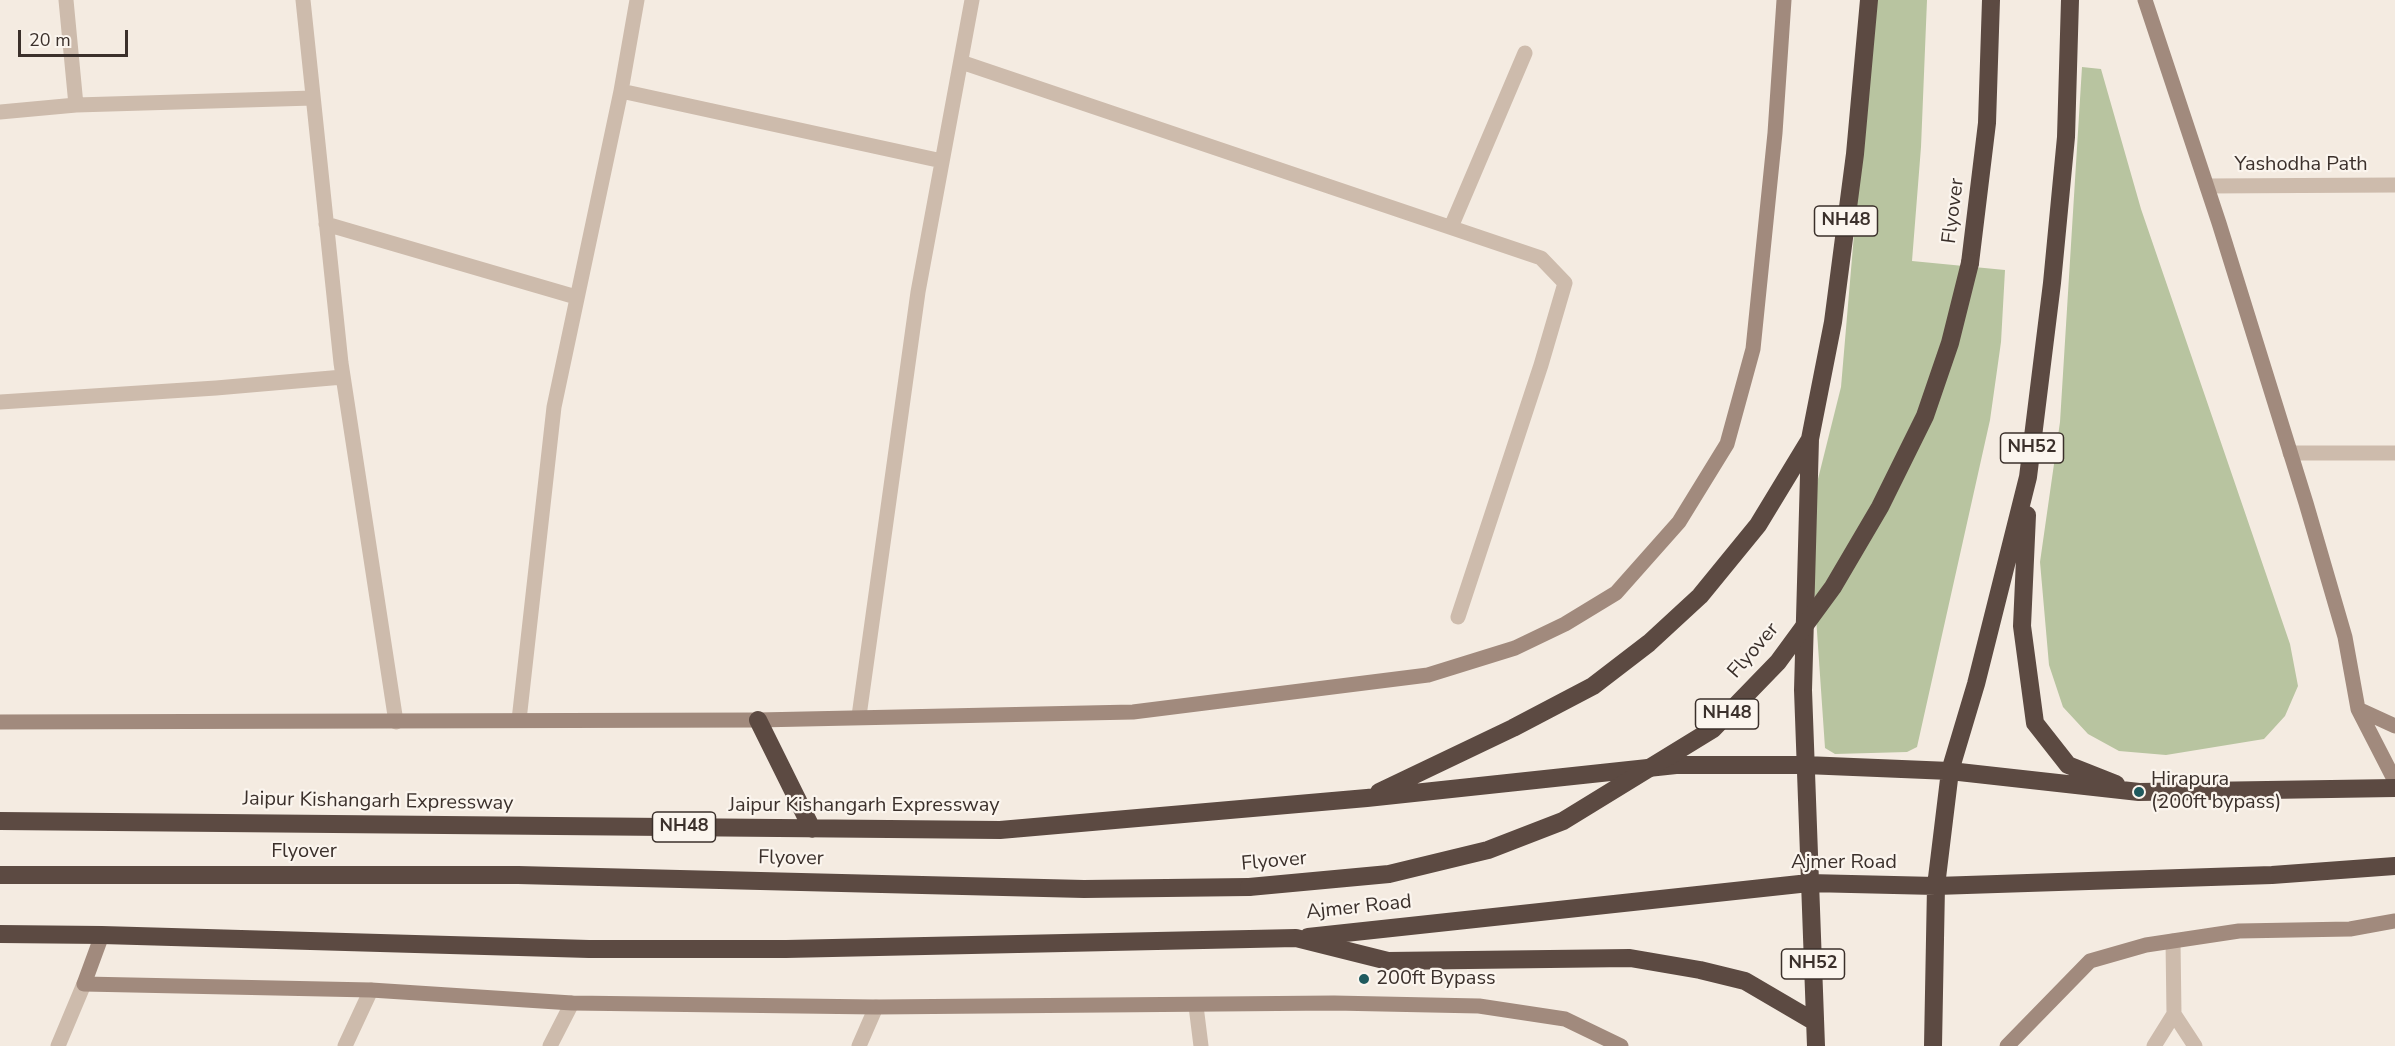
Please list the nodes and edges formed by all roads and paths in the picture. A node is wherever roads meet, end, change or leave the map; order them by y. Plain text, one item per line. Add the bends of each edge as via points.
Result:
1 (66, 0) edge
2 (303, 0) edge
3 (637, 0) edge
4 (972, 0) edge
5 (1784, 0) edge
6 (1869, 0) edge
7 (1990, 0) edge
8 (2070, 0) edge
9 (2145, 0) edge
10 (1525, 54) dead end
11 (961, 62) junction
12 (621, 92) junction
13 (313, 98) junction
14 (76, 105) junction
15 (0, 112) edge
16 (942, 161) junction
17 (2395, 185) edge
18 (2207, 186) junction
19 (326, 224) junction
20 (1450, 227) junction
21 (576, 297) junction
22 (343, 377) junction
23 (0, 402) edge
24 (1810, 439) junction
25 (2290, 453) junction
26 (2395, 453) edge
27 (2028, 477) junction
28 (1458, 617) dead end
29 (2358, 709) junction
30 (859, 716) junction
31 (519, 720) junction
32 (758, 720) junction
33 (0, 722) edge
34 (396, 722) junction
35 (2395, 726) edge
36 (1805, 765) junction
37 (1950, 771) junction
38 (2395, 781) edge
39 (2395, 788) edge
40 (2139, 792) junction
41 (1366, 798) junction
42 (0, 821) edge
43 (812, 829) junction
44 (2395, 866) edge
45 (0, 875) edge
46 (1809, 883) junction
47 (1936, 886) junction
48 (2395, 921) edge
49 (0, 934) edge
50 (102, 935) junction
51 (1296, 938) junction
52 (2173, 941) junction
53 (84, 984) junction
54 (371, 990) junction
55 (572, 1003) junction
56 (1196, 1006) junction
57 (876, 1007) junction
58 (2174, 1014) junction
59 (1815, 1022) junction
60 (57, 1046) edge
61 (345, 1046) edge
62 (550, 1046) edge
63 (859, 1046) edge
64 (1201, 1046) edge
65 (1621, 1046) edge
66 (1816, 1046) edge
67 (1933, 1046) edge
68 (2007, 1046) edge
69 (2154, 1046) edge
70 (2195, 1046) edge

1 - 14 street
2 - 13 street
3 - 12 street
4 - 11 street
5 - 30 street via 1753,349 1727,444 1678,522 1616,593 1515,648 1428,675 1133,712
6 - 24 highway, NH48 via 1855,154 1834,311
7 - 45 highway, Flyover / NH48, bridge via 1987,123 1970,263 1950,343 1925,416 1880,507 1833,587 1778,662 1713,729 1563,821 1488,850 1389,874 1249,887 1072,888 518,875
8 - 27 highway, NH52 via 2066,137
9 - 18 street
10 - 20 street
11 - 16 street
11 - 20 street
12 - 16 street
12 - 21 street
13 - 14 street
13 - 19 street
14 - 15 street
16 - 30 street via 918,292
17 - 18 street, Yashodha Path
18 - 25 street
19 - 21 street
19 - 22 street
20 - 28 street via 1541,258 1565,283 1542,365
21 - 31 street via 554,407
22 - 23 street
22 - 34 street
24 - 36 highway, NH52 via 1803,690
24 - 41 highway, NH48 via 1758,525 1700,596 1649,643 1593,686
25 - 26 street
25 - 29 street via 2345,637
27 - 37 highway, NH52
27 - 40 highway via 2022,626 2036,723 2068,765
29 - 35 street
29 - 38 street
30 - 32 street
31 - 32 street
31 - 34 street
32 - 43 highway
33 - 34 street
36 - 37 highway
36 - 41 highway via 1676,765
36 - 46 highway, NH52
37 - 40 highway
37 - 47 highway, NH52
39 - 40 highway
41 - 43 highway, Jaipur Kishangarh Expressway / NH48 via 1000,830
42 - 43 highway, Jaipur Kishangarh Expressway / NH48
44 - 47 highway, Ajmer Road via 2272,875
46 - 47 highway, Ajmer Road
46 - 51 highway, Ajmer Road
46 - 59 highway, NH52
47 - 67 highway, NH52
48 - 52 street via 2350,929 2239,931
49 - 50 highway
50 - 51 highway via 589,949
50 - 53 street
51 - 59 highway via 1388,961 1630,958 1745,981
52 - 58 street
52 - 68 street via 2090,962
53 - 54 street
53 - 60 street
54 - 55 street
54 - 61 street
55 - 57 street
55 - 62 street
56 - 57 street
56 - 64 street
56 - 65 street via 1479,1006 1565,1019
57 - 63 street
58 - 69 street
58 - 70 street
59 - 66 highway, NH52

